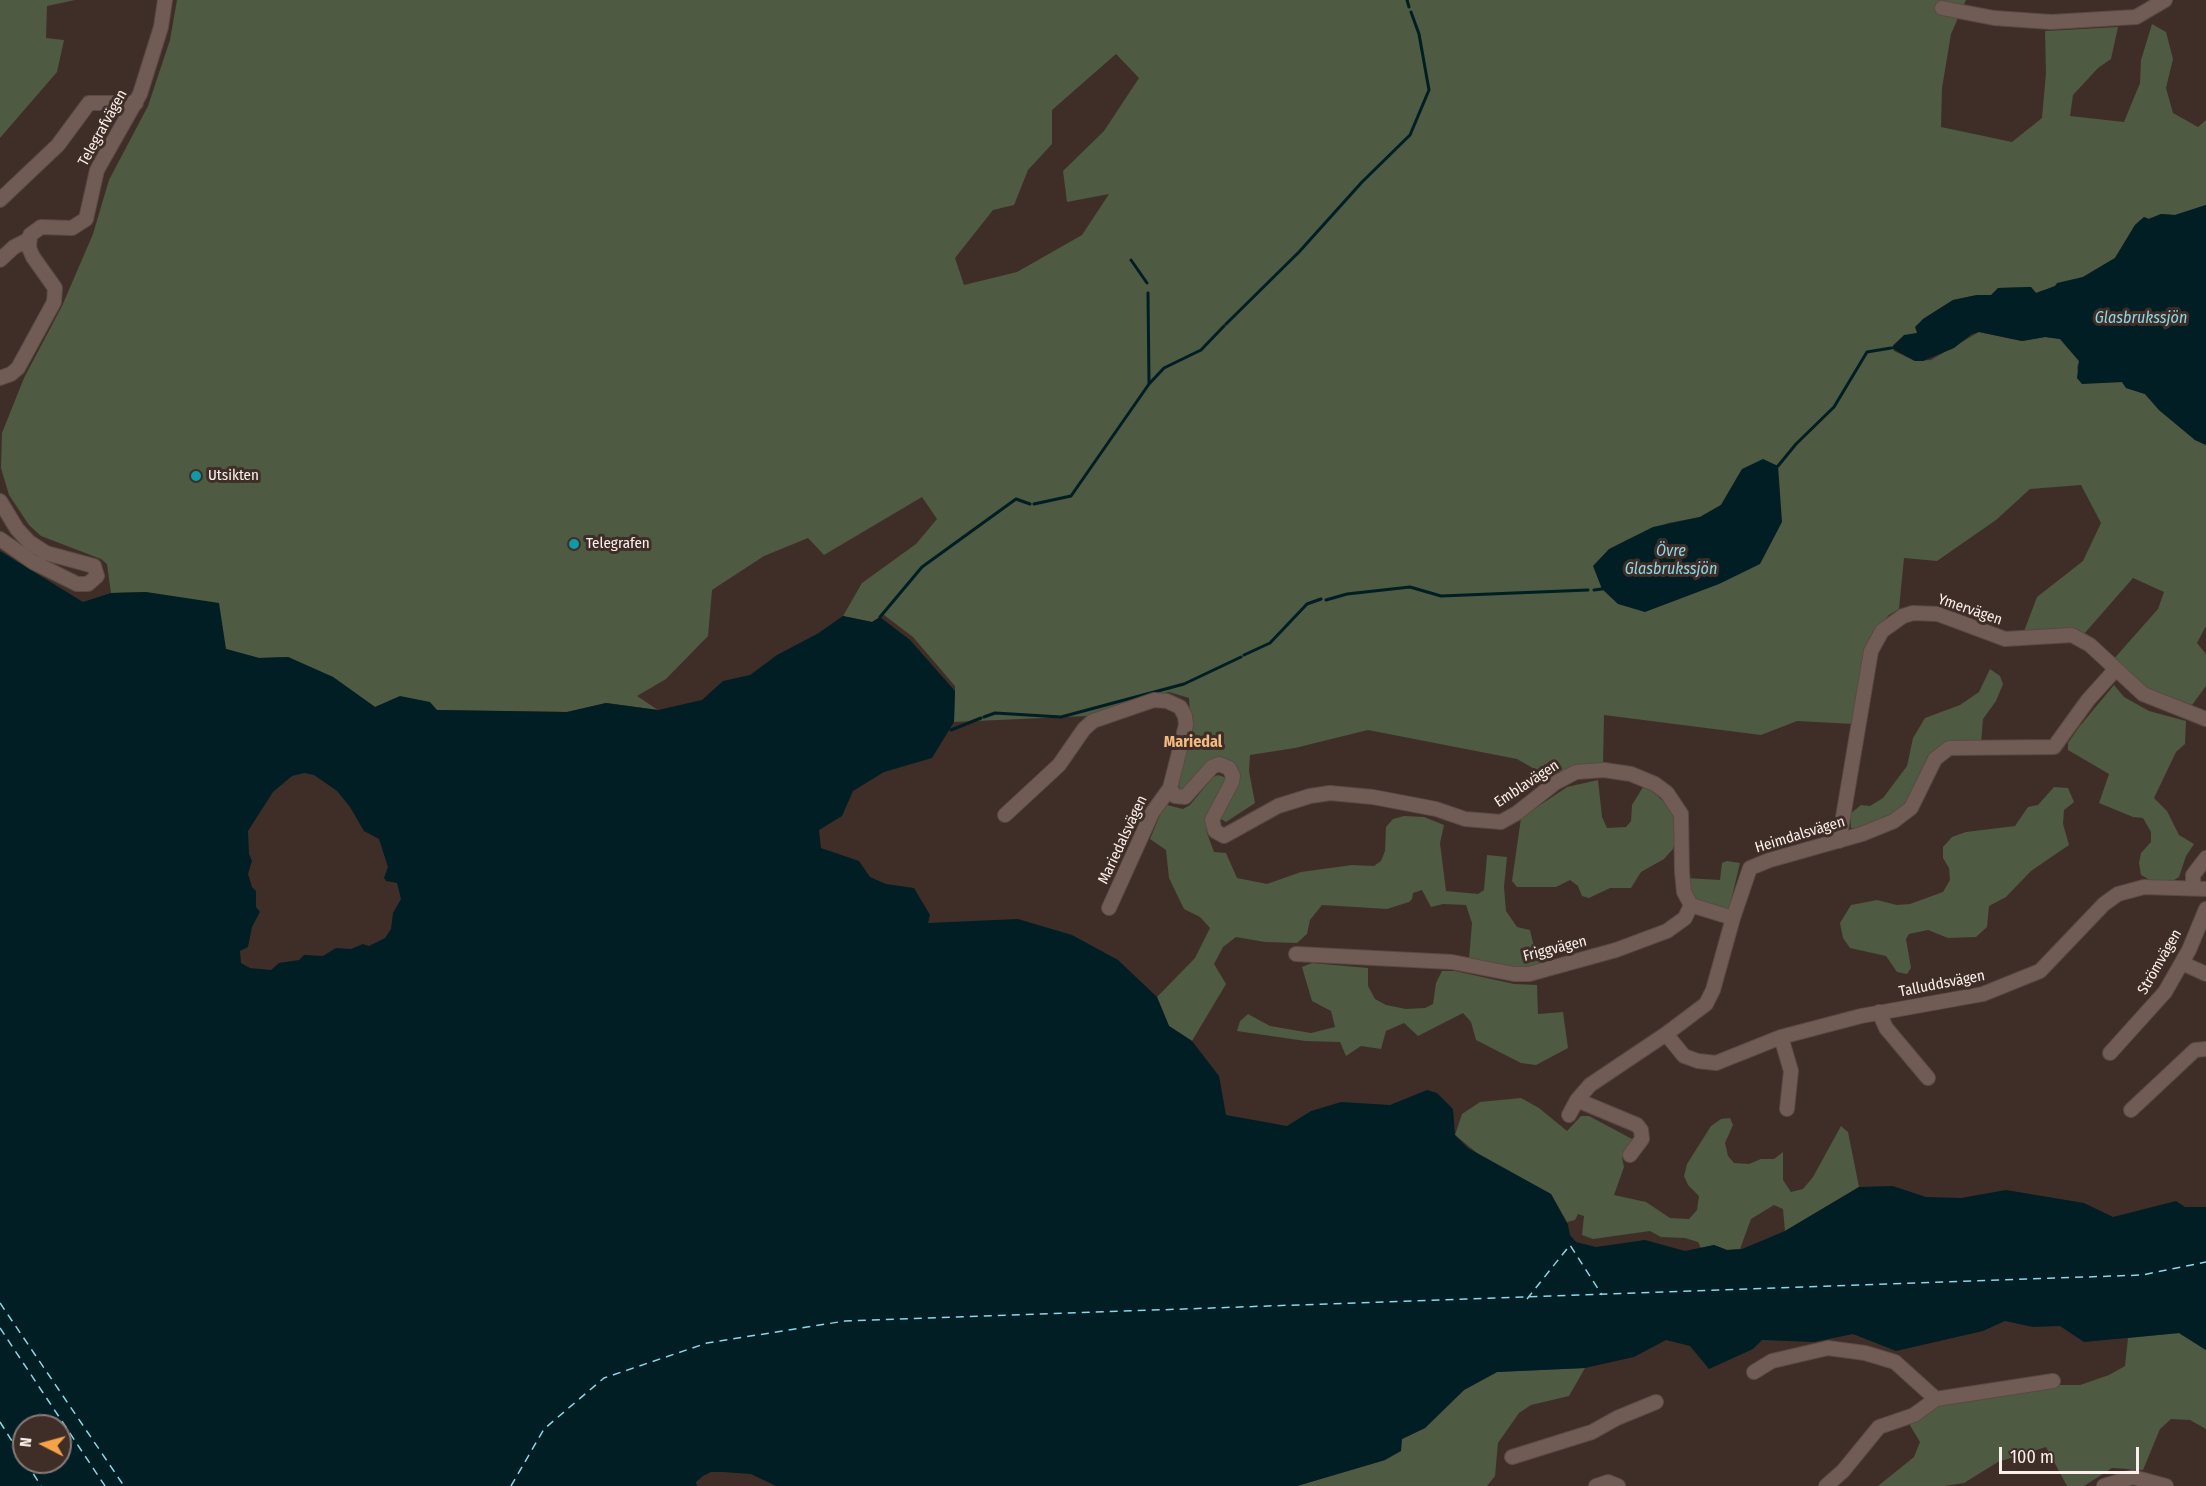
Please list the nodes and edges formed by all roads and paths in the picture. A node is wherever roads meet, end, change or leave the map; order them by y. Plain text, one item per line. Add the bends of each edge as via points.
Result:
1 (165, 0) edge
2 (2165, 0) edge
3 (1942, 8) dead end
4 (136, 103) junction
5 (0, 200) edge
6 (28, 240) junction
7 (0, 260) edge
8 (0, 378) edge
9 (0, 501) edge
10 (0, 539) edge
11 (2115, 670) junction
12 (2206, 719) edge
13 (1170, 788) junction
14 (1005, 815) dead end
15 (1221, 835) joint
16 (1839, 841) junction
17 (2206, 858) edge
18 (2201, 888) edge
19 (1691, 905) junction
20 (1109, 908) dead end
21 (2206, 909) edge
22 (1733, 918) junction
23 (1296, 954) dead end
24 (2182, 963) junction
25 (2206, 974) edge
26 (1879, 1012) junction
27 (1666, 1034) junction
28 (1781, 1037) junction
29 (2206, 1049) edge
30 (2110, 1053) dead end
31 (1928, 1078) dead end
32 (1577, 1100) junction
33 (1787, 1109) dead end
34 (2131, 1110) dead end
35 (1569, 1115) dead end
36 (1630, 1155) dead end
37 (1754, 1372) dead end
38 (2053, 1381) dead end
39 (1936, 1399) junction
40 (1656, 1402) dead end
41 (1512, 1457) dead end
42 (1826, 1486) edge
43 (2104, 1486) edge
44 (2166, 1486) edge

1 - 4 street, Telegrafvägen via 161,27
2 - 3 street via 2136,16 2051,22 1994,18
4 - 5 street via 89,103 58,145
4 - 6 street, Telegrafvägen via 97,170 86,219 72,228 41,227
6 - 7 street, Telegrafvägen
6 - 8 street via 33,257 55,288 54,302 18,368
9 - 10 street via 29,542 46,553 94,566 97,576 88,585 77,584 33,562
11 - 12 street, Ymervägen via 2142,694
11 - 16 street, Heimdalsvägen via 2054,747 1949,748 1935,759 1917,799 1904,814
11 - 16 street, Ymervägen via 2090,645 2072,635 2005,639 1932,613 1913,613 1895,620 1882,631 1871,651
13 - 14 street, Mariedalsvägen via 1184,739 1185,716 1174,704 1154,700 1093,721 1059,765
13 - 15 street, Mariedalsvägen via 1175,796 1187,796 1212,767 1219,764 1229,768 1232,782 1212,820 1213,828
13 - 20 street, Mariedalsvägen via 1152,813
15 - 19 street, Emblavägen via 1278,806 1330,793 1373,796 1465,819 1501,822 1570,775 1594,770 1621,772 1655,784 1667,793 1681,814 1684,892
16 - 22 street, Heimdalsvägen via 1750,868
17 - 18 street via 2193,875 2193,883
18 - 26 street, Talluddsvägen via 2144,887 2118,894 2040,971 1983,994
19 - 22 street
19 - 23 street, Friggvägen via 1685,918 1667,931 1529,974 1452,962
21 - 24 street, Strömvägen
22 - 27 street, Heimdalsvägen via 1710,997 1702,1008
24 - 25 street
24 - 30 street, Strömvägen via 2158,1001
26 - 28 street, Talluddsvägen
26 - 31 street via 1886,1028
27 - 28 street, Talluddsvägen via 1679,1053 1708,1063 1722,1062
27 - 32 street, Heimdalsvägen via 1590,1085
28 - 33 street via 1791,1071
29 - 34 street via 2192,1053
32 - 35 street, Heimdalsvägen
32 - 36 street via 1637,1125 1642,1139
37 - 39 street via 1772,1361 1828,1348 1845,1349 1895,1362
38 - 39 street
39 - 42 street via 1914,1414 1879,1427
40 - 41 street via 1593,1432
43 - 44 street via 2133,1477

